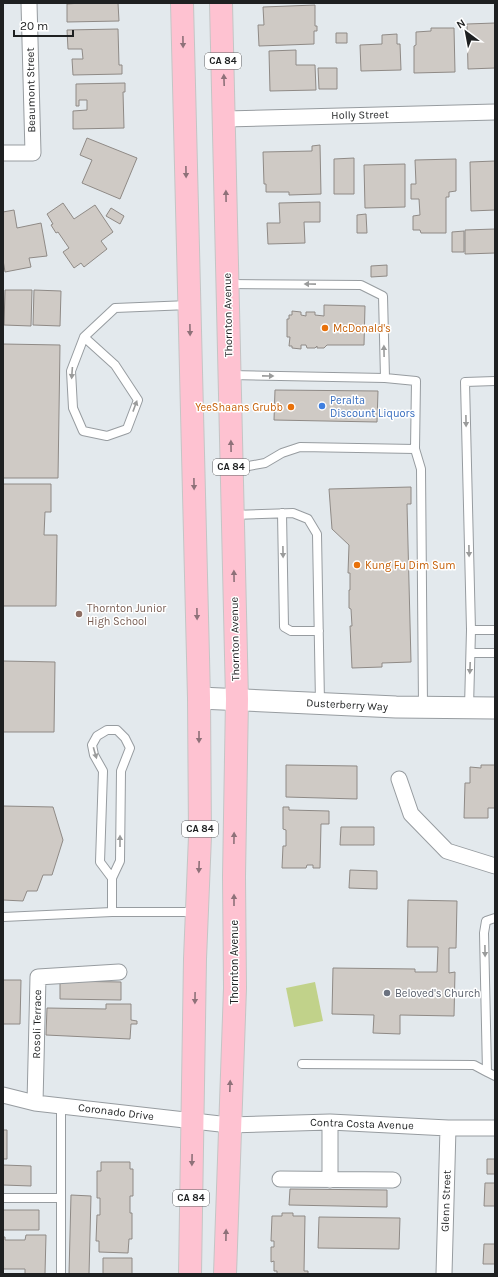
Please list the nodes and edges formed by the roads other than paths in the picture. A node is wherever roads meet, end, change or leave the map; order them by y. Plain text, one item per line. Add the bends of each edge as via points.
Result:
1 (29, 3) edge
2 (182, 3) edge
3 (221, 3) edge
4 (495, 112) edge
5 (225, 119) junction
6 (3, 153) edge
7 (228, 284) junction
8 (189, 305) junction
9 (84, 337) junction
10 (229, 375) junction
11 (384, 378) junction
12 (495, 381) edge
13 (415, 449) junction
14 (232, 469) junction
15 (282, 513) junction
16 (233, 514) junction
17 (471, 630) junction
18 (495, 630) edge
19 (319, 631) junction
20 (471, 653) junction
21 (495, 653) edge
22 (199, 698) junction
23 (237, 699) junction
24 (320, 703) junction
25 (423, 707) junction
26 (469, 707) junction
27 (495, 708) edge
28 (399, 779) dead end
29 (495, 866) edge
30 (112, 878) junction
31 (112, 912) junction
32 (197, 912) junction
33 (3, 917) edge
34 (495, 918) edge
35 (119, 972) dead end
36 (302, 1064) dead end
37 (487, 1072) junction
38 (495, 1076) edge
39 (3, 1095) edge
40 (35, 1103) junction
41 (61, 1106) junction
42 (192, 1122) junction
43 (330, 1122) junction
44 (229, 1125) junction
45 (448, 1128) junction
46 (495, 1128) edge
47 (280, 1179) dead end
48 (330, 1180) junction
49 (392, 1180) dead end
50 (3, 1198) edge
51 (61, 1198) junction
52 (61, 1274) edge
53 (190, 1274) edge
54 (225, 1274) edge
55 (444, 1274) edge

1 - 6 street, Beaumont Street via 33,153
2 -> 8 main road, CA 84
5 -> 3 main road, Thornton Avenue / CA 84
4 - 5 street, Holly Street
7 -> 5 main road, Thornton Avenue / CA 84
7 - 10 main road, Thornton Avenue / CA 84
11 -> 7 lane via 383,296 361,285
8 - 9 lane via 115,308
8 -> 22 main road, CA 84
9 -> 9 lane via 71,371 73,408 83,431 107,436 127,429 138,400 115,365
10 -> 11 lane
14 -> 10 main road, Thornton Avenue / CA 84
11 - 13 lane via 416,381
12 -> 17 lane via 465,382
13 - 14 lane via 300,447 282,453 266,463
13 - 25 lane via 421,470
14 - 16 main road, Thornton Avenue / CA 84
15 - 16 lane
15 - 19 lane via 293,513 308,519 317,534
15 -> 19 lane via 284,627 291,631
23 -> 16 main road, Thornton Avenue / CA 84
17 - 18 lane
17 - 20 lane
19 - 24 lane
20 - 21 lane
20 -> 26 lane
22 - 23 main road, Dusterberry Way
22 -> 32 main road, CA 84 via 200,836
23 - 24 main road, Dusterberry Way
44 -> 23 main road, Thornton Avenue / CA 84 via 235,988
24 - 25 main road, Dusterberry Way
25 - 26 main road, Dusterberry Way
26 - 27 main road, Dusterberry Way
28 - 29 street via 411,814 447,851
30 -> 30 lane via 120,862 121,770 130,748 117,730 106,730 97,736 92,745 94,755 103,771 100,862
30 - 31 lane
31 - 32 lane
31 - 33 lane
32 -> 42 main road, CA 84
34 -> 37 lane via 486,921 484,933
35 - 40 street, Rosoli Terrace via 38,977
36 - 37 lane via 474,1066
37 - 38 lane
39 - 40 street, Coronado Drive
40 - 41 street, Coronado Drive
41 - 42 street, Coronado Drive
41 - 51 lane
42 - 44 street, Coronado Drive
42 -> 53 main road, CA 84
43 - 44 street, Contra Costa Avenue
43 - 45 street, Contra Costa Avenue
43 - 48 street
54 -> 44 main road, Thornton Avenue / CA 84
45 - 46 street, Contra Costa Avenue
45 - 55 street, Glenn Street
47 - 48 street
48 - 49 street
50 - 51 lane
51 - 52 lane

